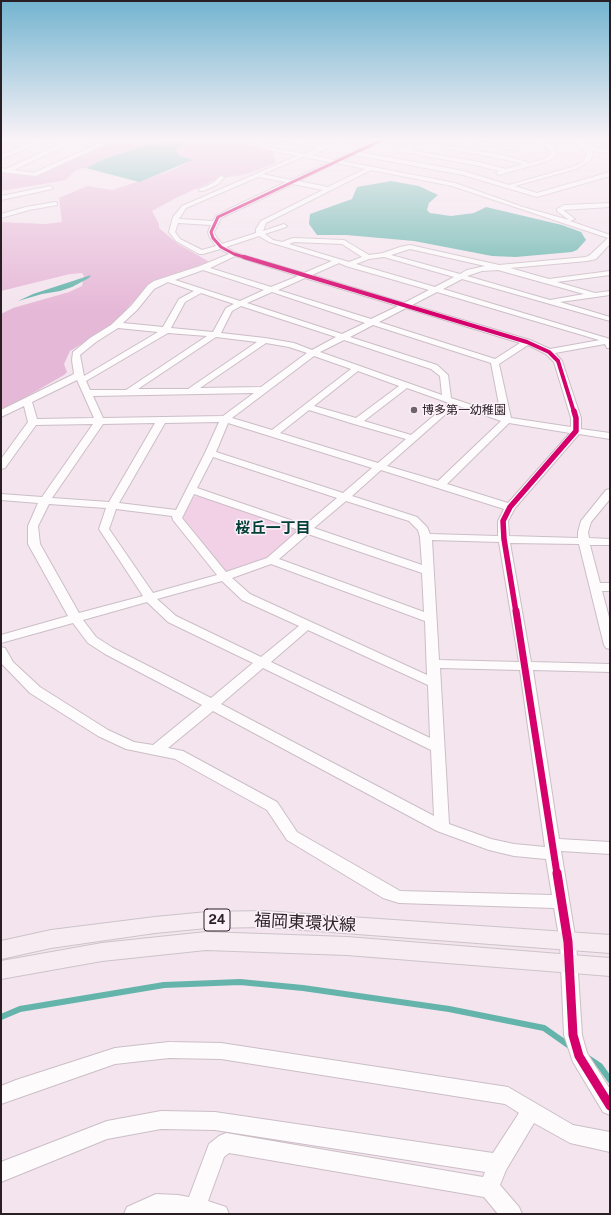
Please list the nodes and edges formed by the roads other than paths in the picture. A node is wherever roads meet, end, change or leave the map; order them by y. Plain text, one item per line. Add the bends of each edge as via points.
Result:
1 (200, 197) edge
2 (260, 197) edge
3 (313, 197) edge
4 (491, 197) edge
5 (55, 204) dead end
6 (610, 204) edge
7 (1, 216) edge
8 (176, 221) junction
9 (214, 223) junction
10 (572, 223) junction
11 (284, 226) dead end
12 (260, 234) junction
13 (609, 236) edge
14 (283, 244) junction
15 (221, 247) junction
16 (201, 253) junction
17 (234, 254) junction
18 (384, 255) junction
19 (368, 256) junction
20 (338, 261) junction
21 (218, 262) junction
22 (349, 264) junction
23 (497, 267) junction
24 (203, 268) junction
25 (610, 273) edge
26 (304, 275) junction
27 (463, 277) junction
28 (169, 280) junction
29 (547, 281) junction
30 (201, 290) junction
31 (272, 290) junction
32 (438, 290) junction
33 (610, 293) edge
34 (595, 295) junction
35 (548, 301) junction
36 (241, 303) junction
37 (405, 306) junction
38 (609, 318) edge
39 (373, 322) junction
40 (117, 325) junction
41 (167, 330) junction
42 (216, 334) junction
43 (344, 337) junction
44 (265, 340) junction
45 (527, 342) junction
46 (609, 342) edge
47 (314, 352) junction
48 (549, 352) junction
49 (496, 362) junction
50 (357, 368) junction
51 (80, 377) junction
52 (406, 385) junction
53 (264, 390) junction
54 (190, 391) junction
55 (128, 392) junction
56 (87, 393) junction
57 (450, 400) junction
58 (28, 402) junction
59 (307, 407) junction
60 (1, 414) edge
61 (162, 419) junction
62 (225, 419) junction
63 (507, 420) junction
64 (100, 421) junction
65 (33, 422) junction
66 (357, 422) junction
67 (576, 431) junction
68 (274, 433) junction
69 (610, 436) edge
70 (412, 438) junction
71 (210, 453) junction
72 (1, 466) edge
73 (380, 466) junction
74 (440, 485) junction
75 (192, 490) junction
76 (610, 492) edge
77 (345, 496) junction
78 (1, 497) edge
79 (45, 500) junction
80 (112, 505) junction
81 (510, 507) junction
82 (179, 514) junction
83 (307, 529) junction
84 (426, 537) junction
85 (504, 539) junction
86 (584, 542) junction
87 (610, 542) edge
88 (271, 560) junction
89 (428, 571) junction
90 (224, 577) junction
91 (596, 586) junction
92 (610, 587) edge
93 (150, 597) junction
94 (76, 619) junction
95 (431, 619) junction
96 (308, 625) junction
97 (1, 639) edge
98 (610, 645) edge
99 (1, 651) edge
100 (261, 663) junction
101 (433, 664) junction
102 (526, 668) junction
103 (610, 668) edge
104 (434, 683) junction
105 (211, 704) junction
106 (438, 748) junction
107 (157, 750) junction
108 (442, 827) junction
109 (552, 848) junction
110 (610, 848) edge
111 (561, 902) junction
112 (568, 942) junction
113 (610, 944) edge
114 (1, 950) edge
115 (569, 964) junction
116 (610, 967) edge
117 (1, 970) edge
118 (1, 1095) edge
119 (610, 1106) edge
120 (530, 1111) junction
121 (610, 1142) edge
122 (498, 1164) junction
123 (1, 1172) edge
124 (489, 1188) junction
125 (195, 1211) edge
126 (134, 1214) edge
127 (219, 1214) edge
128 (512, 1214) edge

1 - 8 street via 191,200 184,207
2 - 9 street via 227,212
3 - 12 street via 263,222 259,229
4 - 10 street
5 - 7 street
6 - 10 street via 559,210 574,221
8 - 9 street
8 - 16 street via 172,232 174,236
9 - 15 street via 213,238
10 - 13 street
11 - 12 street
12 - 14 street
12 - 15 street
13 - 23 street via 593,256 587,259
14 - 19 street via 293,240 344,242
14 - 20 street
15 - 16 street
15 - 17 street
16 - 21 street
17 - 21 street
17 - 26 street
18 - 19 street
18 - 23 street via 402,248 410,248
18 - 27 street
19 - 22 street
20 - 22 street
20 - 26 street
21 - 24 street
22 - 32 street
23 - 27 street via 482,269
23 - 29 street
24 - 28 street
24 - 31 street
25 - 29 street
26 - 31 street
26 - 37 street
27 - 32 street
27 - 35 street
28 - 30 street
28 - 40 street via 151,287
29 - 34 street
30 - 36 street
30 - 41 street via 182,301
31 - 36 street
31 - 39 street
32 - 37 street
32 - 46 street
33 - 34 street
34 - 35 street
35 - 38 street
36 - 42 street via 229,310
36 - 43 street
37 - 39 street
37 - 45 street
39 - 43 street
39 - 49 street
40 - 41 street
40 - 51 street via 76,354
41 - 42 street
41 - 51 street via 89,377
42 - 44 street
42 - 55 street
43 - 47 street
43 - 57 street via 434,367 444,375
44 - 47 street
44 - 54 street
45 - 48 street
45 - 49 street
46 - 48 street
47 - 50 street
47 - 53 street
48 - 67 street via 558,361 576,418
49 - 63 street
50 - 52 street
50 - 59 street
51 - 56 street
51 - 58 street
52 - 57 street
52 - 66 street
53 - 54 street
53 - 62 street
54 - 55 street
55 - 56 street
56 - 64 street
57 - 63 street
57 - 70 street
58 - 60 street
58 - 65 street
59 - 66 street
59 - 68 street
61 - 62 street
61 - 64 street
61 - 80 street
62 - 68 street
62 - 71 street
63 - 67 street
63 - 74 street
64 - 65 street
64 - 79 street
65 - 72 street
66 - 70 street
67 - 69 street
67 - 81 street
68 - 73 street
70 - 73 street
71 - 75 street
71 - 77 street
73 - 74 street
73 - 77 street
74 - 81 street
75 - 82 street
75 - 83 street
76 - 86 street via 586,521
77 - 83 street
77 - 84 street via 413,519 420,524
78 - 79 street
79 - 80 street
79 - 94 street via 33,526 34,544
80 - 82 street
80 - 93 street via 104,529
81 - 85 street via 503,521
82 - 90 street via 177,518
83 - 88 street
83 - 89 street
84 - 85 street
84 - 89 street
85 - 86 street
85 - 102 street
86 - 87 street
86 - 91 street
88 - 90 street
88 - 95 street
89 - 95 street
90 - 93 street
90 - 96 street via 246,597
91 - 92 street
91 - 98 street
93 - 94 street
93 - 100 street via 172,619
94 - 97 street
94 - 105 street via 92,640 109,652
95 - 101 street
96 - 100 street
96 - 104 street
99 - 107 street via 8,664 35,690 103,733 131,746
100 - 105 street
100 - 106 street
101 - 102 street
101 - 104 street
102 - 103 street
102 - 109 street
104 - 106 street
105 - 107 street
105 - 108 street
106 - 108 street
107 - 111 street via 192,761 272,806 292,836 399,897
108 - 109 street via 514,850 541,853
109 - 110 street
109 - 111 street
111 - 112 street
112 - 113 main road, 福岡東環状線 / 24
112 - 114 main road, 福岡東環状線 / 24 via 264,919 214,920 104,931
112 - 115 street
115 - 116 main road, 福岡東環状線 / 24
115 - 117 main road, 福岡東環状線 / 24 via 347,946 206,941 102,952
115 - 119 street via 573,1035 579,1056
118 - 120 street via 115,1056 169,1050 221,1051 508,1096
120 - 121 street via 570,1134
120 - 122 street
122 - 123 street via 215,1121 161,1120 107,1130
122 - 124 street
124 - 125 street via 226,1143 216,1151
124 - 128 street
125 - 126 street via 178,1205 156,1204
125 - 127 street

